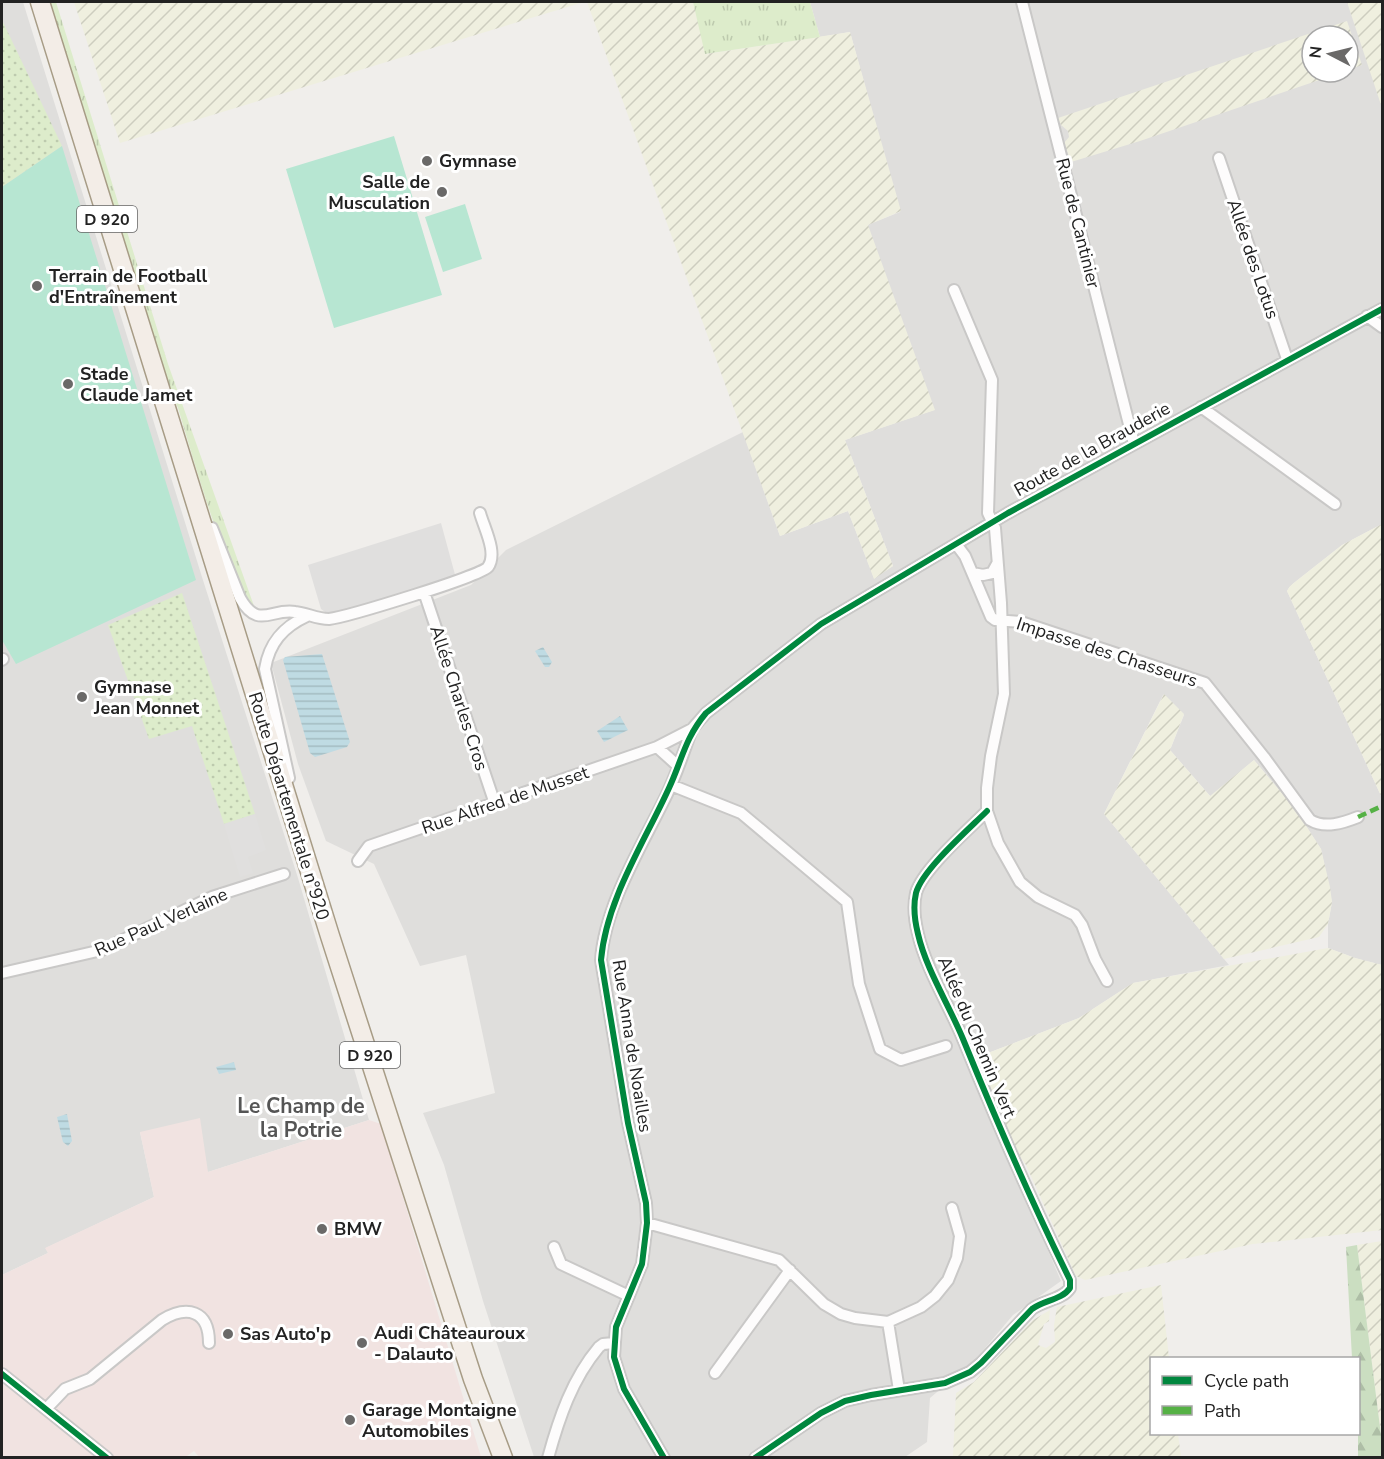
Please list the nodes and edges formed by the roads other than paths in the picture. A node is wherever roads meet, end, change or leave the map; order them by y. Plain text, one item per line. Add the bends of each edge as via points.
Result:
1 (40, 2) edge
2 (1022, 2) edge
3 (1219, 158) dead end
4 (954, 290) dead end
5 (1383, 309) edge
6 (1367, 316) junction
7 (1383, 327) edge
8 (1287, 360) junction
9 (1201, 407) junction
10 (175, 436) junction
11 (1134, 444) junction
12 (1335, 504) dead end
13 (480, 513) dead end
14 (992, 523) junction
15 (956, 544) junction
16 (997, 564) junction
17 (973, 573) junction
18 (424, 592) junction
19 (307, 616) junction
20 (1001, 620) junction
21 (821, 624) joint
22 (692, 729) junction
23 (657, 747) junction
24 (678, 766) junction
25 (671, 785) junction
26 (495, 804) junction
27 (987, 811) junction
28 (1358, 817) dead end
29 (299, 835) junction
30 (358, 861) dead end
31 (284, 873) dead end
32 (2, 973) edge
33 (1107, 981) dead end
34 (946, 1046) dead end
35 (952, 1208) dead end
36 (647, 1223) junction
37 (554, 1246) dead end
38 (790, 1270) junction
39 (629, 1296) junction
40 (888, 1322) junction
41 (209, 1343) dead end
42 (614, 1343) junction
43 (715, 1373) dead end
44 (2, 1374) edge
45 (473, 1379) junction
46 (899, 1390) junction
47 (46, 1409) junction
48 (107, 1458) edge
49 (493, 1458) edge
50 (503, 1458) edge
51 (548, 1458) edge
52 (664, 1458) edge
53 (755, 1458) edge

1 - 10 main road, D 920
2 - 11 street, Rue de Cantinier
3 - 8 street, Allée des Lotus
4 - 14 street via 992,380 988,513
5 - 6 street, Route de la Brauderie
6 - 7 street
6 - 8 street, Route de la Brauderie
8 - 9 street, Route de la Brauderie
9 - 11 street, Route de la Brauderie
9 - 12 street
10 - 19 street via 244,605 261,616 295,612
10 - 29 main road, Route Départementale n°920 / D 920
11 - 14 street, Route de la Brauderie
13 - 18 street via 492,553 488,567 476,576
14 - 15 street, Route de la Brauderie
14 - 16 street
15 - 17 street
15 - 21 street, Route de la Brauderie
16 - 17 street via 992,573
16 - 20 street
17 - 20 street via 991,617
18 - 19 street via 335,619
18 - 26 street, Allée Charles Cros
19 - 29 street via 279,635 267,655 266,669
20 - 27 street via 1004,694 990,756
20 - 28 street, Impasse des Chasseurs via 1021,622 1205,683 1310,820 1331,825
21 - 22 street, Rue Alfred de Musset via 706,713
22 - 23 street, Rue Alfred de Musset
22 - 24 street, Rue Anna de Noailles
23 - 24 street
23 - 26 street, Rue Alfred de Musset
24 - 25 street, Rue Anna de Noailles
25 - 34 street via 741,813 847,902 859,984 880,1049 901,1060
25 - 36 street, Rue Anna de Noailles via 614,905 601,960
26 - 30 street, Rue Alfred de Musset via 369,846
27 - 33 street via 998,843 1020,882 1038,897 1073,912
27 - 46 street, Allée du Chemin Vert via 920,883 915,903 918,934 982,1089 1070,1280 1070,1288 1040,1303 970,1372 954,1380
29 - 45 main road, Route Départementale n°920 / D 920
31 - 32 street, Rue Paul Verlaine via 212,897 102,950
35 - 40 street via 960,1236 948,1280 921,1307
36 - 38 street via 767,1255
36 - 39 street, Rue Anna de Noailles via 642,1264
37 - 39 street via 561,1264
38 - 40 street via 824,1304 842,1314
38 - 43 street
39 - 42 street, Rue Anna de Noailles
40 - 46 street
41 - 47 street via 200,1316 174,1313 90,1379 65,1389
42 - 51 street via 599,1347 577,1381 559,1420
42 - 52 street via 616,1368 624,1389
44 - 47 street
45 - 49 main road, D 920
45 - 50 main road, D 920
46 - 53 street via 845,1401
47 - 48 street

